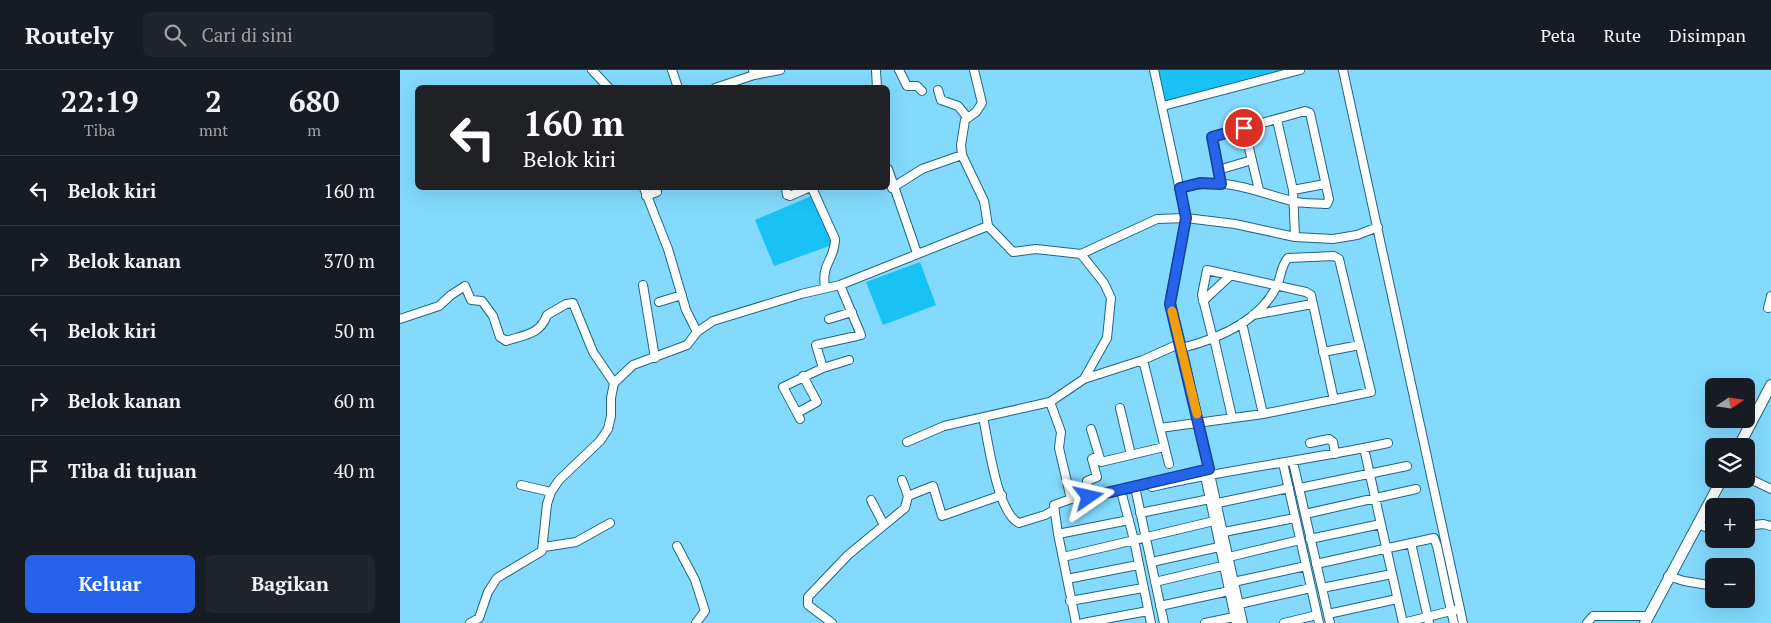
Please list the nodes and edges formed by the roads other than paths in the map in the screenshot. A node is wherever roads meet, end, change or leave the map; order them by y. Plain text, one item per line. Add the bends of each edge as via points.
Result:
1 (592, 70) edge
2 (672, 70) edge
3 (780, 70) edge
4 (876, 70) edge
5 (899, 70) edge
6 (974, 70) edge
7 (1154, 70) edge
8 (1300, 70) edge
9 (1342, 70) edge
10 (754, 72) edge
11 (606, 85) edge
12 (677, 85) edge
13 (720, 85) edge
14 (877, 85) edge
15 (938, 90) dead end
16 (922, 91) dead end
17 (1163, 106) junction
18 (967, 117) junction
19 (1277, 120) junction
20 (1244, 128) junction
21 (962, 155) junction
22 (1252, 160) junction
23 (1218, 170) junction
24 (890, 178) edge
25 (1221, 184) junction
26 (1325, 184) junction
27 (892, 188) junction
28 (1180, 188) junction
29 (644, 190) edge
30 (786, 190) edge
31 (804, 190) edge
32 (813, 190) edge
33 (1259, 190) junction
34 (1293, 190) junction
35 (656, 192) dead end
36 (646, 196) junction
37 (1293, 202) junction
38 (1186, 218) junction
39 (988, 226) junction
40 (1378, 227) junction
41 (1295, 237) junction
42 (917, 253) junction
43 (1081, 254) junction
44 (1230, 275) junction
45 (840, 285) junction
46 (643, 286) dead end
47 (825, 287) junction
48 (1277, 287) junction
49 (682, 295) junction
50 (1771, 296) edge
51 (1204, 301) junction
52 (659, 302) dead end
53 (1312, 304) junction
54 (1768, 308) dead end
55 (852, 312) junction
56 (1252, 316) junction
57 (400, 319) edge
58 (829, 319) dead end
59 (1242, 324) junction
60 (697, 332) junction
61 (1213, 339) junction
62 (1360, 345) junction
63 (1181, 346) junction
64 (1323, 352) junction
65 (655, 358) junction
66 (849, 360) dead end
67 (1144, 360) junction
68 (822, 368) junction
69 (803, 376) junction
70 (1084, 379) junction
71 (614, 383) junction
72 (1771, 385) edge
73 (1334, 400) junction
74 (1050, 402) junction
75 (1120, 408) dead end
76 (1263, 414) junction
77 (984, 417) junction
78 (1232, 418) junction
79 (1199, 423) junction
80 (1160, 428) junction
81 (1091, 429) dead end
82 (1743, 438) edge
83 (907, 442) dead end
84 (1310, 443) dead end
85 (1388, 443) dead end
86 (1164, 447) junction
87 (1364, 448) junction
88 (1335, 454) junction
89 (1131, 455) junction
90 (1097, 456) junction
91 (1293, 462) junction
92 (1283, 463) junction
93 (1169, 464) dead end
94 (1407, 466) dead end
95 (1208, 472) junction
96 (1370, 474) junction
97 (902, 480) dead end
98 (1755, 482) edge
99 (521, 484) dead end
100 (1135, 488) junction
101 (1289, 488) junction
102 (1300, 488) junction
103 (1717, 488) edge
104 (1416, 489) dead end
105 (1771, 490) edge
106 (1121, 491) junction
107 (551, 492) junction
108 (1002, 495) junction
109 (908, 496) junction
110 (1089, 497) junction
111 (1375, 498) junction
112 (1071, 499) junction
113 (871, 500) dead end
114 (1214, 503) junction
115 (1054, 510) junction
116 (1140, 514) junction
117 (1305, 514) junction
118 (1295, 517) junction
119 (1129, 520) junction
120 (1214, 521) junction
121 (610, 523) dead end
122 (884, 524) junction
123 (1381, 524) junction
124 (1697, 524) junction
125 (1755, 525) edge
126 (1771, 526) edge
127 (1705, 527) edge
128 (1222, 532) junction
129 (1058, 534) junction
130 (1146, 537) junction
131 (1310, 539) junction
132 (1134, 540) junction
133 (1300, 540) junction
134 (1411, 543) junction
135 (677, 546) dead end
136 (544, 547) junction
137 (1219, 547) junction
138 (1386, 549) junction
139 (1063, 557) junction
140 (1152, 562) junction
141 (1230, 562) junction
142 (1316, 564) junction
143 (1138, 565) junction
144 (1306, 566) junction
145 (1392, 574) junction
146 (1668, 576) junction
147 (1067, 579) junction
148 (1238, 581) junction
149 (1155, 582) junction
150 (1705, 584) edge
151 (1143, 588) junction
152 (1322, 589) junction
153 (1229, 590) junction
154 (1311, 590) junction
155 (1397, 599) junction
156 (1070, 601) junction
157 (1238, 605) junction
158 (1160, 606) junction
159 (1456, 610) junction
160 (1148, 611) junction
161 (1328, 614) junction
162 (1318, 619) edge
163 (1235, 620) edge
164 (1428, 620) edge
165 (1646, 620) edge
166 (470, 623) edge
167 (696, 623) edge
168 (832, 623) edge
169 (1076, 623) edge
170 (1083, 623) edge
171 (1151, 623) edge
172 (1164, 623) edge
173 (1205, 623) edge
174 (1243, 623) edge
175 (1247, 623) edge
176 (1284, 623) edge
177 (1330, 623) edge
178 (1403, 623) edge
179 (1454, 623) edge
180 (1463, 623) edge
181 (1587, 623) edge

1 - 11 street
2 - 12 street
3 - 10 street
4 - 14 street
5 - 16 street via 907,86 917,86
6 - 18 street via 982,103
7 - 17 street
8 - 17 street
9 - 40 street
10 - 13 street
15 - 18 street via 941,100 958,106
17 - 28 street
18 - 21 street
19 - 20 street
19 - 26 street via 1305,111 1310,113
19 - 34 street
20 - 22 street
20 - 23 street via 1212,137
21 - 27 street via 922,170
21 - 39 street via 984,201
22 - 23 street
22 - 33 street
23 - 25 street
24 - 27 street
25 - 28 street via 1200,183
25 - 33 street
26 - 34 street
26 - 37 street via 1327,204
27 - 42 street
28 - 38 street
29 - 36 street
30 - 31 street via 790,196
32 - 47 street via 835,239 835,247 823,274
33 - 37 street
34 - 37 street
35 - 36 street
36 - 49 street via 668,249
37 - 41 street
38 - 41 street via 1235,224
38 - 43 street via 1157,219
38 - 63 street via 1170,299
39 - 42 street
39 - 43 street via 1013,252 1036,249
40 - 41 street via 1333,239
40 - 159 street
42 - 45 street
43 - 70 street via 1104,283 1111,298 1107,338
44 - 48 street
44 - 51 street
44 - 51 street via 1207,270 1202,295
45 - 47 street
45 - 55 street
46 - 65 street
47 - 60 street via 713,321
48 - 53 street via 1306,292
48 - 56 street
48 - 62 street via 1288,258 1337,257
49 - 52 street
49 - 60 street
50 - 54 street
51 - 61 street
53 - 56 street
53 - 64 street
55 - 58 street
55 - 68 street via 862,339 816,345
56 - 59 street
57 - 71 street via 439,306 466,286 471,300 482,301 493,316 500,337 506,341 536,331 543,326 547,315 573,302 593,352
59 - 61 street
59 - 76 street
60 - 65 street via 687,344
61 - 63 street
61 - 78 street
62 - 64 street
62 - 73 street via 1371,392
63 - 67 street
63 - 79 street
64 - 73 street
65 - 71 street via 633,365
66 - 68 street
67 - 70 street
67 - 80 street
68 - 69 street
69 - 69 street via 783,387 798,416 816,402
70 - 74 street
71 - 107 street via 608,428 593,449 559,480
72 - 82 main road
73 - 76 street
74 - 77 street
74 - 112 street via 1061,432 1059,448
75 - 89 street
76 - 78 street
77 - 83 street via 944,426
77 - 108 street via 995,478
78 - 79 street
79 - 80 street
79 - 95 street
80 - 86 street
81 - 90 street
84 - 88 street via 1331,440
85 - 87 street
86 - 89 street
86 - 93 street
87 - 88 street
87 - 96 street
88 - 91 street
89 - 90 street via 1102,462
90 - 110 street via 1092,459 1097,477 1087,482
91 - 92 street
91 - 102 street
92 - 95 street
92 - 101 street
94 - 96 street
95 - 100 street
95 - 114 street
96 - 102 street
96 - 111 street
97 - 109 street
98 - 105 street
99 - 107 street
100 - 106 street
100 - 116 street
101 - 114 street
101 - 118 street
102 - 117 street
103 - 124 main road
104 - 111 street
106 - 110 street
106 - 119 street
107 - 136 street
108 - 109 street via 942,516 933,486
108 - 115 street via 1009,513 1017,522
109 - 122 street via 905,508
110 - 112 street
111 - 117 street
111 - 123 street
112 - 115 street via 1055,504
113 - 122 street
114 - 116 street
114 - 120 street
114 - 128 street
115 - 129 street
116 - 130 street
117 - 118 street
117 - 118 street
117 - 131 street
118 - 128 street
118 - 133 street
119 - 129 street
119 - 132 street
120 - 128 street
120 - 130 street
121 - 136 street via 576,542
122 - 168 street via 848,555 808,597 808,605
123 - 131 street
123 - 138 street
124 - 127 street
124 - 146 main road
125 - 126 street
128 - 137 street
128 - 141 street
129 - 139 street
130 - 132 street
130 - 140 street
131 - 142 street
132 - 139 street
132 - 143 street
133 - 141 street
133 - 144 street
134 - 138 street
134 - 159 street via 1436,540
134 - 164 street
135 - 167 street via 695,580 705,612
136 - 166 street via 497,578 488,592 482,613
137 - 140 street
137 - 141 street
138 - 142 street
138 - 145 street
139 - 147 street
140 - 143 street
140 - 143 street
140 - 149 street
141 - 148 street
141 - 149 street
141 - 153 street
141 - 157 street
142 - 152 street
143 - 147 street
143 - 151 street
144 - 148 street
144 - 154 street
145 - 152 street
145 - 155 street
146 - 150 street
146 - 165 main road
147 - 156 street
148 - 157 street
149 - 158 street
151 - 156 street
151 - 160 street
152 - 154 street
152 - 161 street
153 - 157 street
153 - 158 street
154 - 157 street
154 - 162 street
155 - 161 street
155 - 178 street
156 - 169 street
157 - 163 street
157 - 174 street
157 - 175 street
158 - 172 street
159 - 164 street
159 - 179 street
159 - 180 street
160 - 170 street
160 - 171 street
161 - 177 street
162 - 176 street
163 - 173 street
164 - 178 street
165 - 181 street via 1593,616

